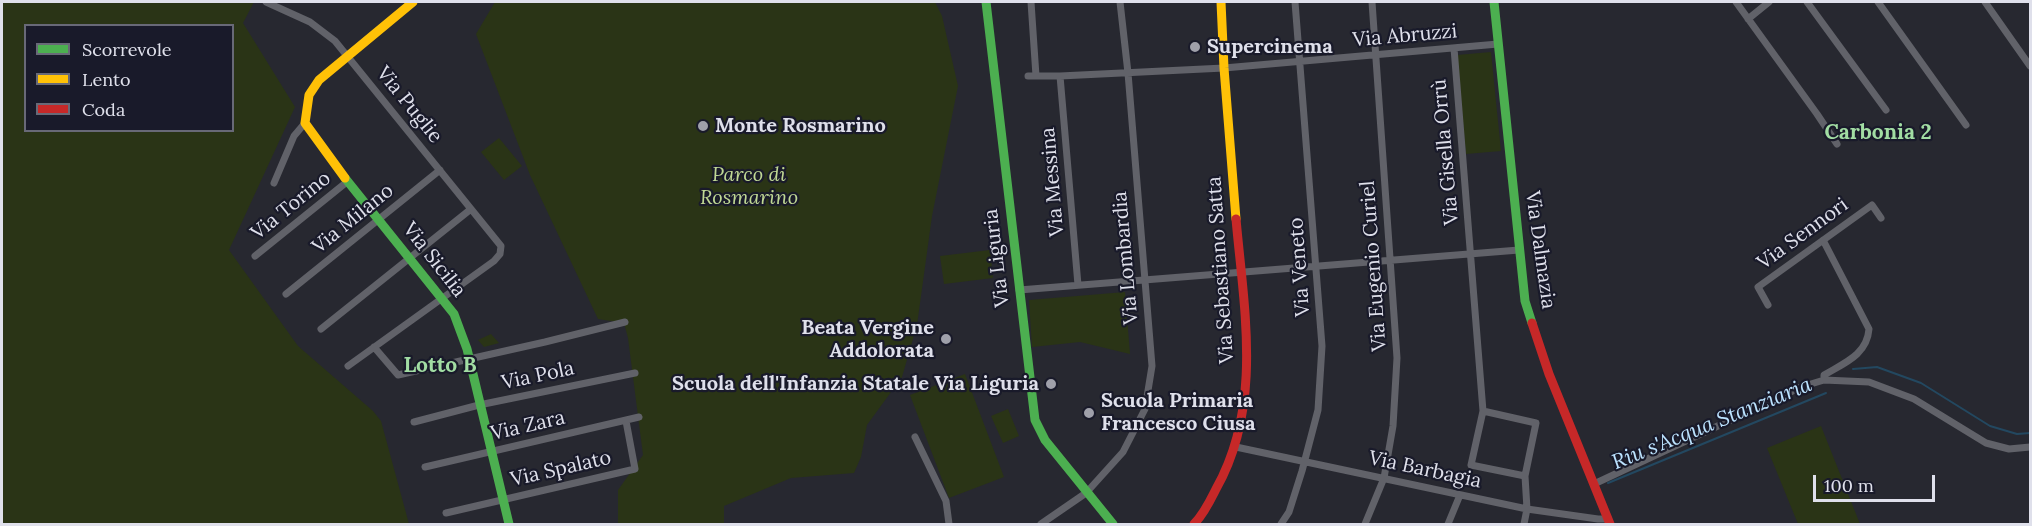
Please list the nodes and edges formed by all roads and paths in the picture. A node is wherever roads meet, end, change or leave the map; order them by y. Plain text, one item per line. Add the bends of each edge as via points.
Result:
1 (266, 2) edge
2 (413, 2) edge
3 (986, 2) edge
4 (1031, 2) edge
5 (1120, 2) edge
6 (1221, 2) edge
7 (1295, 2) edge
8 (1372, 2) edge
9 (1494, 2) edge
10 (1736, 2) edge
11 (1769, 2) edge
12 (1807, 2) edge
13 (1878, 2) edge
14 (1985, 2) edge
15 (1748, 19) junction
16 (1498, 44) junction
17 (1454, 48) junction
18 (1376, 55) junction
19 (348, 56) junction
20 (1300, 61) junction
21 (2031, 66) edge
22 (1224, 68) junction
23 (1128, 73) junction
24 (1060, 76) junction
25 (1886, 110) dead end
26 (304, 123) junction
27 (1966, 125) dead end
28 (1837, 144) dead end
29 (440, 170) junction
30 (348, 181) junction
31 (274, 183) dead end
32 (471, 209) junction
33 (1881, 218) dead end
34 (379, 219) junction
35 (1823, 240) junction
36 (1519, 250) junction
37 (1471, 254) junction
38 (255, 256) dead end
39 (410, 259) junction
40 (1390, 261) junction
41 (1316, 267) junction
42 (1241, 273) junction
43 (1145, 280) junction
44 (1078, 285) junction
45 (1019, 290) junction
46 (286, 294) dead end
47 (442, 298) junction
48 (1768, 304) dead end
49 (625, 322) dead end
50 (321, 329) dead end
51 (374, 347) junction
52 (470, 358) junction
53 (348, 366) dead end
54 (635, 373) dead end
55 (1824, 380) junction
56 (481, 405) junction
57 (1483, 411) junction
58 (639, 417) dead end
59 (626, 421) junction
60 (414, 422) dead end
61 (915, 437) dead end
62 (1236, 447) junction
63 (2031, 447) edge
64 (491, 451) junction
65 (1305, 462) junction
66 (425, 467) dead end
67 (1525, 476) junction
68 (1384, 478) junction
69 (1594, 484) junction
70 (1086, 493) junction
71 (1460, 495) junction
72 (503, 499) junction
73 (1527, 508) junction
74 (446, 513) dead end
75 (1609, 522) edge
76 (509, 525) edge
77 (949, 525) edge
78 (1041, 525) edge
79 (1113, 525) edge
80 (1194, 525) edge
81 (1281, 525) edge
82 (1365, 525) edge
83 (1448, 525) edge
84 (1524, 525) edge

1 - 19 street, Via Puglie via 310,22
2 - 19 street
3 - 45 street, Via Liguria
4 - 24 street, Via Abruzzi via 1032,76
5 - 23 street, Via Lombardia
6 - 22 street, Via Sebastiano Satta
7 - 20 street, Via Veneto
8 - 18 street, Via Eugenio Curiel
9 - 16 street, Via Dalmazia
10 - 15 street
11 - 15 street
12 - 25 street
13 - 27 street
14 - 21 street
15 - 28 street
16 - 17 street, Via Abruzzi
16 - 36 street, Via Dalmazia
17 - 18 street, Via Abruzzi
17 - 37 street, Via Gisella Orrù
18 - 20 street, Via Abruzzi
18 - 40 street, Via Eugenio Curiel
19 - 26 street via 319,80 309,95
19 - 29 street, Via Puglie
20 - 22 street, Via Abruzzi
20 - 41 street, Via Veneto
22 - 23 street, Via Abruzzi
22 - 42 street, Via Sebastiano Satta
23 - 24 street, Via Abruzzi
23 - 43 street, Via Lombardia
24 - 44 street, Via Messina
26 - 30 street, Via Sicilia
26 - 31 street via 294,136
29 - 32 street, Via Puglie
29 - 34 street, Via Milano
30 - 34 street, Via Sicilia
30 - 38 street, Via Torino
32 - 39 street
32 - 47 street, Via Puglie via 501,246 500,254
33 - 35 street, Via Sennori via 1872,205
34 - 39 street, Via Sicilia
34 - 46 street, Via Milano
35 - 48 street, Via Sennori via 1758,287
35 - 55 street via 1869,330 1868,342 1860,352 1824,375
36 - 37 street
36 - 69 street, Via Dalmazia via 1528,312
37 - 40 street
37 - 57 street, Via Gisella Orrù
39 - 47 street, Via Sicilia
39 - 50 street
40 - 41 street
40 - 68 street, Via Eugenio Curiel via 1397,358 1393,426
41 - 42 street
41 - 65 street, Via Veneto via 1322,346 1318,410
42 - 43 street
42 - 62 street, Via Sebastiano Satta via 1248,357
43 - 44 street
43 - 70 street, Via Lombardia via 1152,366 1145,409 1123,452
44 - 45 street
45 - 70 street, Via Liguria via 1035,420 1044,440
47 - 51 street
47 - 52 street, Via Sicilia via 454,314
49 - 52 street
51 - 52 street via 398,375
51 - 53 street
52 - 56 street, Via Sicilia
54 - 56 street, Via Pola
55 - 63 street via 1869,382 1914,399 1986,442 2009,449
55 - 69 street via 1801,387
56 - 60 street, Via Pola
56 - 64 street, Via Sicilia
57 - 67 street via 1536,423
57 - 67 street, Via Gisella Orrù via 1471,465
58 - 59 street, Via Zara
59 - 64 street, Via Zara
59 - 72 street, Via Spalato via 635,469
61 - 77 street via 946,501
62 - 65 street, Via Barbagia
62 - 80 street, Via Sebastiano Satta via 1224,476
64 - 66 street, Via Zara
64 - 72 street, Via Sicilia
65 - 68 street, Via Barbagia
65 - 81 street, Via Veneto
67 - 73 street
68 - 71 street, Via Barbagia
68 - 82 street, Via Eugenio Curiel
69 - 75 street, Via Dalmazia
70 - 78 street, Via Lombardia
70 - 79 street, Via Liguria
71 - 73 street, Via Barbagia
71 - 83 street
72 - 74 street, Via Spalato
72 - 76 street, Via Sicilia
73 - 75 street, Via Barbagia
73 - 84 street

